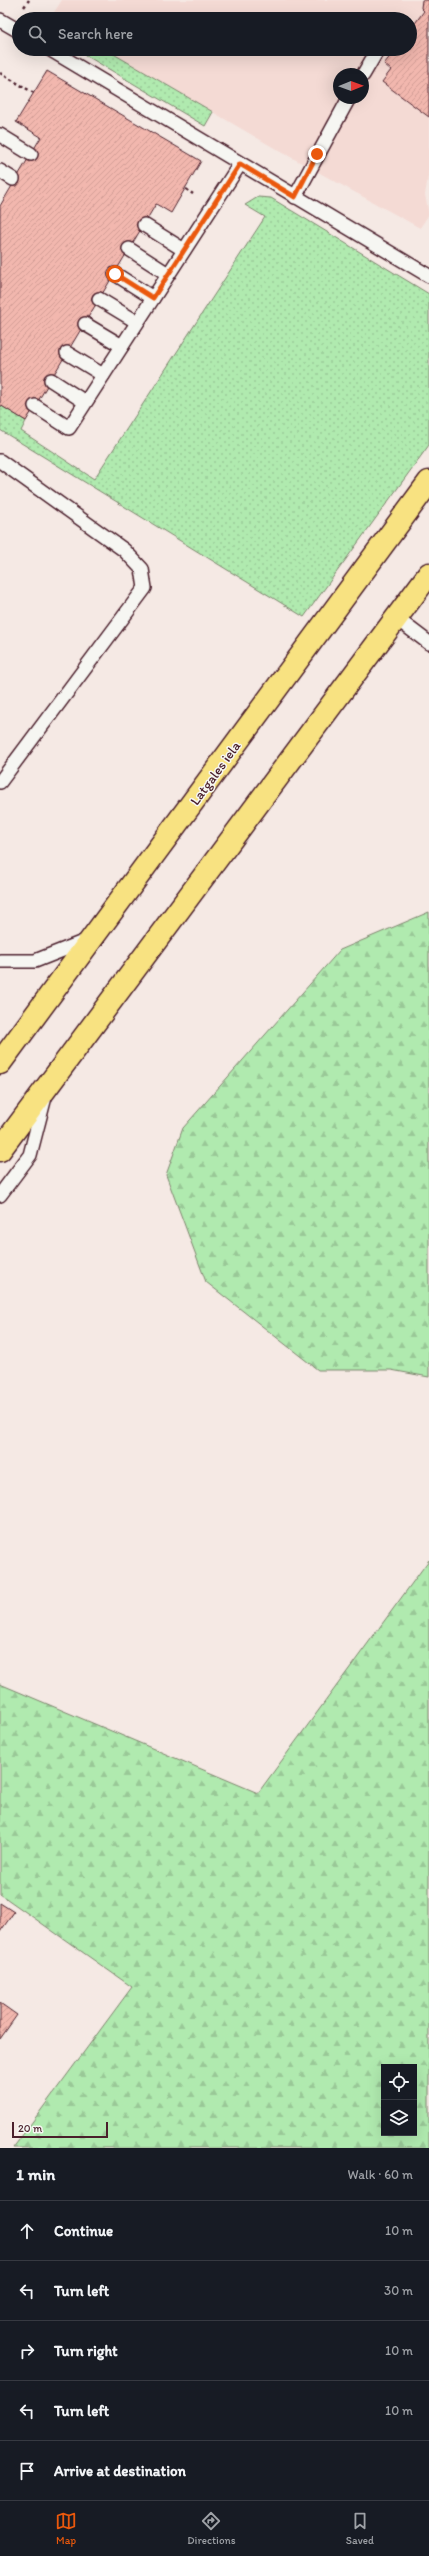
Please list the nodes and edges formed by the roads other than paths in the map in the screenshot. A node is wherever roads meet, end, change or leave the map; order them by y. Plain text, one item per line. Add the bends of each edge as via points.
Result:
1 (0, 20) edge
2 (12, 26) edge
3 (61, 56) edge
4 (374, 56) edge
5 (367, 68) edge
6 (347, 104) edge
7 (0, 135) edge
8 (31, 154) dead end
9 (240, 164) junction
10 (0, 171) edge
11 (12, 179) dead end
12 (295, 197) junction
13 (144, 225) dead end
14 (129, 249) dead end
15 (184, 250) junction
16 (115, 274) dead end
17 (168, 274) junction
18 (429, 276) edge
19 (153, 298) junction
20 (100, 299) dead end
21 (137, 322) junction
22 (85, 324) dead end
23 (122, 346) junction
24 (67, 353) dead end
25 (103, 375) junction
26 (51, 380) dead end
27 (85, 402) junction
28 (35, 406) dead end
29 (0, 461) edge
30 (429, 482) edge
31 (429, 574) edge
32 (396, 618) junction
33 (429, 643) edge
34 (0, 782) edge
35 (94, 938) junction
36 (0, 962) edge
37 (0, 1063) edge
38 (48, 1085) junction
39 (0, 1150) edge
40 (0, 1196) edge

1 - 2 lane
3 - 9 lane
4 - 5 lane
6 - 12 lane
7 - 8 lane
9 - 12 lane
9 - 15 lane
10 - 11 lane
12 - 18 lane
13 - 15 lane
14 - 17 lane
15 - 17 lane
16 - 19 lane
17 - 19 lane
19 - 21 lane
20 - 21 lane
21 - 23 lane
22 - 23 lane
23 - 25 lane
24 - 25 lane
25 - 27 lane
26 - 27 lane
27 - 28 lane via 69,428
29 - 34 lane via 124,550 142,569 145,588
30 - 35 highway, Latgales iela
31 - 32 highway
32 - 33 lane
32 - 38 highway
35 - 36 lane via 35,961
35 - 37 highway, Latgales iela
38 - 39 highway
38 - 40 lane via 30,1155

